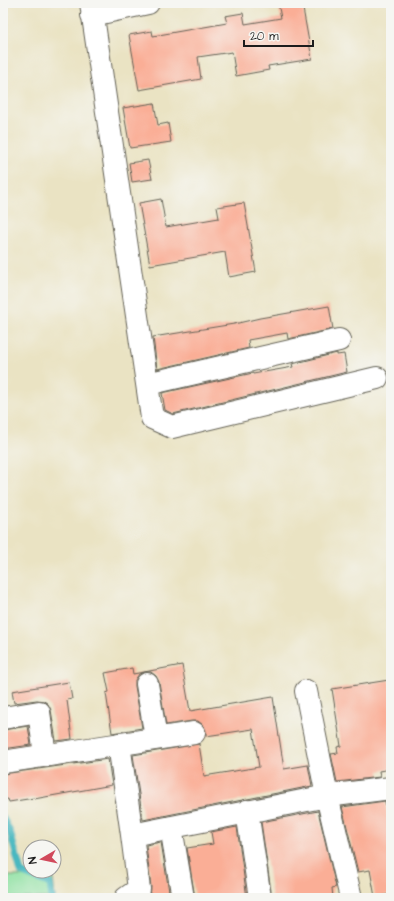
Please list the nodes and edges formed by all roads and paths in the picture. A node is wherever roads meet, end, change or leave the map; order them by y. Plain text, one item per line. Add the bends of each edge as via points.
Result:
1 (148, 3) edge
2 (92, 9) edge
3 (339, 340) dead end
4 (377, 378) dead end
5 (147, 384) junction
6 (147, 684) dead end
7 (306, 691) dead end
8 (3, 718) edge
9 (194, 733) dead end
10 (156, 738) junction
11 (119, 744) junction
12 (45, 755) junction
13 (3, 762) edge
14 (391, 788) edge
15 (327, 796) junction
16 (247, 811) junction
17 (171, 827) junction
18 (132, 835) junction
19 (126, 898) edge
20 (182, 898) edge
21 (260, 898) edge
22 (351, 898) edge

1 - 2 street
2 - 5 street
3 - 5 street
4 - 5 street via 172,428 152,418
6 - 10 street
7 - 15 street
8 - 12 street via 39,712
9 - 10 street
10 - 11 street
11 - 12 street
11 - 18 street
12 - 13 street
14 - 15 street
15 - 16 street
15 - 22 street
16 - 17 street
16 - 21 street
17 - 18 street
17 - 20 street
18 - 19 street via 139,889

